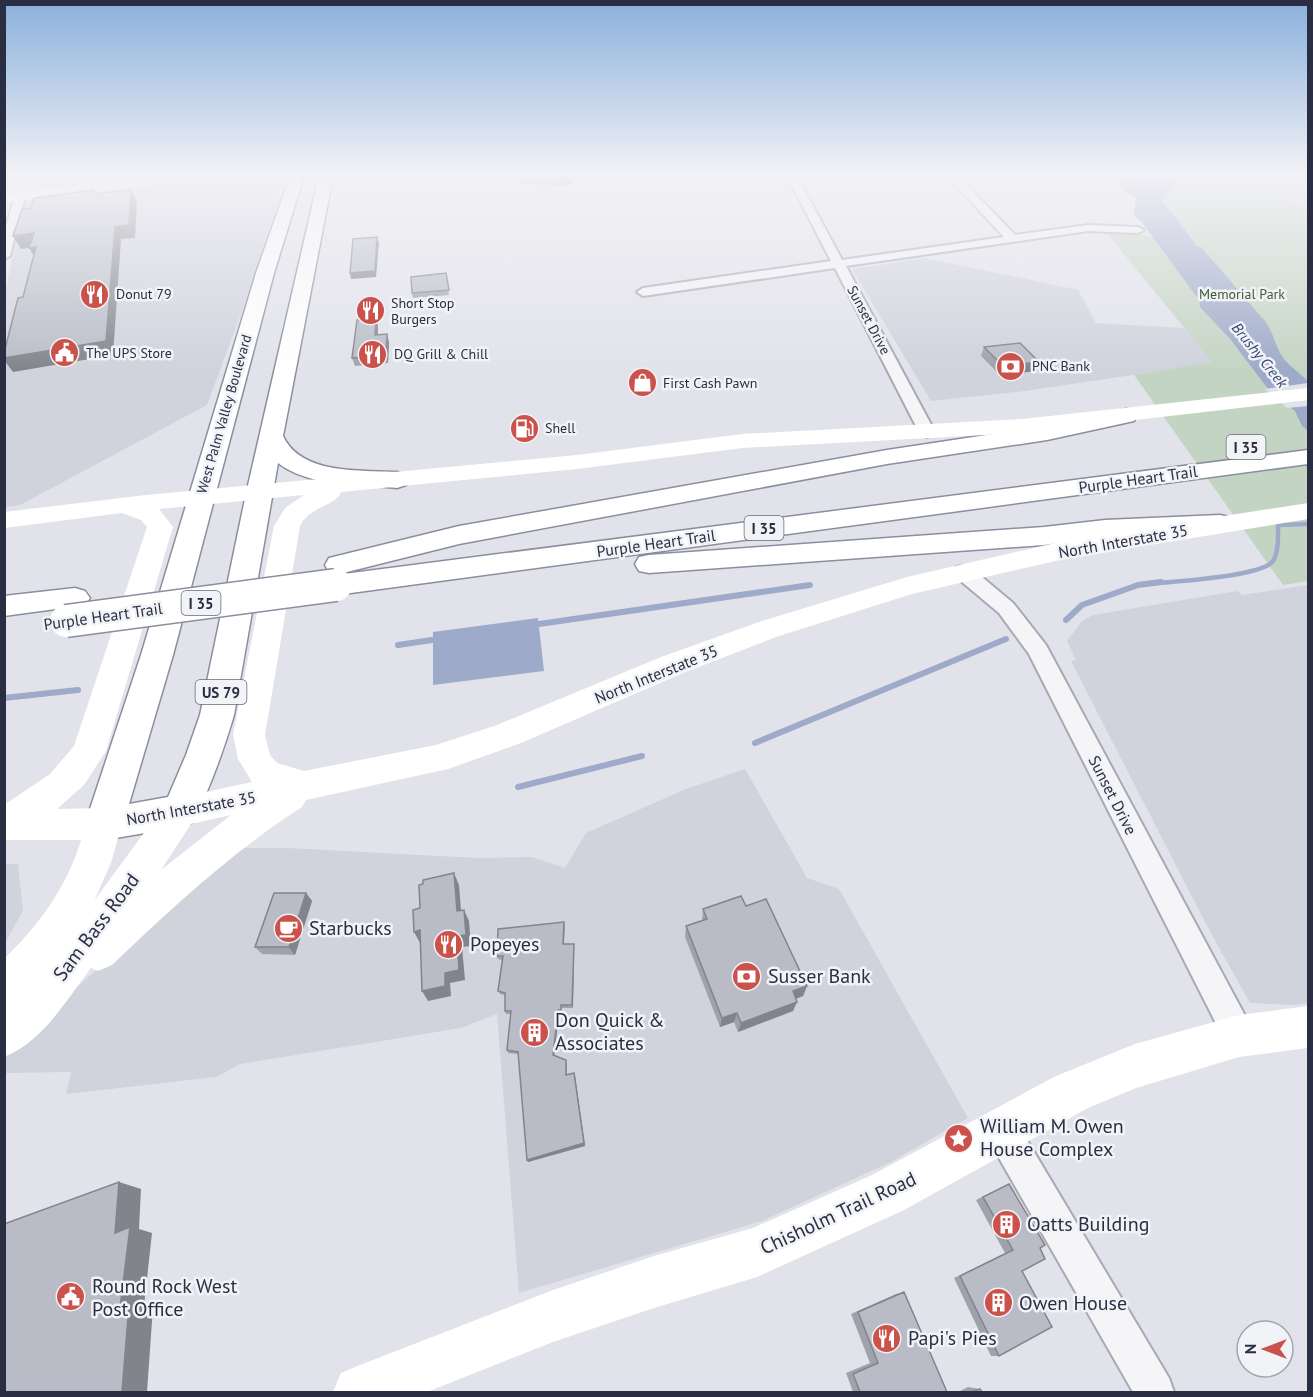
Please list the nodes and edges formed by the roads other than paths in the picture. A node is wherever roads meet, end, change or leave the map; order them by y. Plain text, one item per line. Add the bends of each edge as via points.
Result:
1 (8, 241) edge
2 (276, 241) edge
3 (299, 241) edge
4 (827, 241) edge
5 (1003, 241) edge
6 (4, 256) edge
7 (839, 264) junction
8 (286, 270) junction
9 (643, 292) dead end
10 (1308, 394) edge
11 (1135, 415) junction
12 (927, 432) junction
13 (271, 435) junction
14 (1308, 439) edge
15 (1308, 457) edge
16 (1188, 463) junction
17 (397, 480) junction
18 (348, 485) junction
19 (259, 494) junction
20 (200, 499) junction
21 (123, 506) junction
22 (1308, 511) edge
23 (4, 520) edge
24 (1228, 523) junction
25 (963, 572) junction
26 (338, 575) junction
27 (4, 606) edge
28 (70, 610) junction
29 (4, 629) edge
30 (309, 787) junction
31 (180, 812) junction
32 (4, 824) edge
33 (104, 824) junction
34 (13, 1004) edge
35 (1308, 1027) edge
36 (1239, 1036) junction
37 (1003, 1132) junction
38 (360, 1392) edge
39 (1155, 1392) edge

1 - 6 street
2 - 8 highway via 280,263
3 - 8 highway, West Palm Valley Boulevard / US 79
4 - 7 street, Sunset Drive
5 - 7 street
7 - 9 street
7 - 12 street, Sunset Drive
8 - 13 highway, West Palm Valley Boulevard / US 79 via 301,295
8 - 20 highway, West Palm Valley Boulevard / US 79
10 - 11 main road
11 - 12 main road
11 - 26 highway via 459,535
12 - 17 main road via 742,441
13 - 17 highway via 282,455 303,467
13 - 19 highway, US 79
14 - 16 highway, Purple Heart Trail / I 35
15 - 16 highway, Purple Heart Trail / I 35
16 - 26 highway, Purple Heart Trail / I 35
17 - 18 main road
18 - 19 main road
18 - 30 main road via 291,515 249,735 250,753 262,771 276,780
19 - 20 main road
19 - 31 highway, US 79 via 217,715
20 - 21 main road
20 - 33 highway, West Palm Valley Boulevard / US 79
21 - 23 main road
21 - 32 main road via 150,514 160,527 89,751 69,780 52,795
22 - 24 main road, North Interstate 35
24 - 25 main road, North Interstate 35 via 1064,550
24 - 26 highway via 1105,528 1034,537 454,582
25 - 30 main road, North Interstate 35 via 769,629 509,734 436,759
25 - 36 street, Sunset Drive via 1006,608 1038,650
26 - 28 highway, Purple Heart Trail / I 35, bridge
27 - 28 highway, Purple Heart Trail / I 35
28 - 29 highway, Purple Heart Trail / I 35
30 - 31 main road, North Interstate 35
30 - 34 main road via 265,812 198,861
31 - 33 highway, North Interstate 35
31 - 34 main road, Sam Bass Road via 119,900
32 - 33 main road, North Interstate 35
33 - 34 main road, Sam Bass Road via 78,894
35 - 36 main road, Chisholm Trail Road
36 - 37 main road, Chisholm Trail Road via 1135,1066 1072,1092
37 - 38 main road, Chisholm Trail Road via 887,1193 757,1252 553,1316
37 - 39 street

